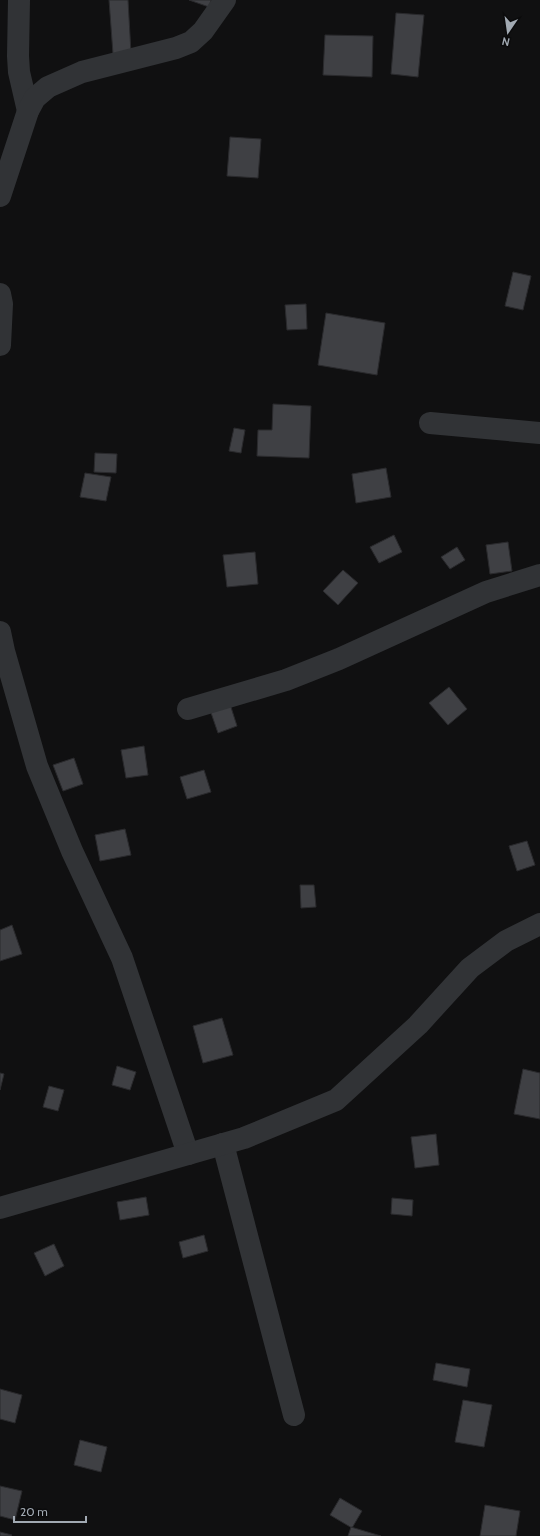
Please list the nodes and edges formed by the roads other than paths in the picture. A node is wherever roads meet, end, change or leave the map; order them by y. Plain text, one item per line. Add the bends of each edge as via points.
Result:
1 (19, 0) edge
2 (225, 0) edge
3 (28, 110) junction
4 (0, 196) edge
5 (0, 294) edge
6 (0, 345) edge
7 (430, 423) dead end
8 (540, 433) edge
9 (540, 575) edge
10 (0, 632) edge
11 (188, 709) dead end
12 (540, 924) edge
13 (223, 1144) junction
14 (188, 1154) junction
15 (0, 1208) edge
16 (294, 1416) dead end

1 - 3 street via 19,72
2 - 3 street via 191,42 82,72 48,87 35,98
3 - 4 street
5 - 6 street
7 - 8 street
9 - 11 street via 486,592 339,659 286,680
10 - 14 street via 37,766 72,851 122,958
12 - 13 street via 506,940 470,968 418,1025 336,1100 244,1138
13 - 14 street
13 - 16 street
14 - 15 street

